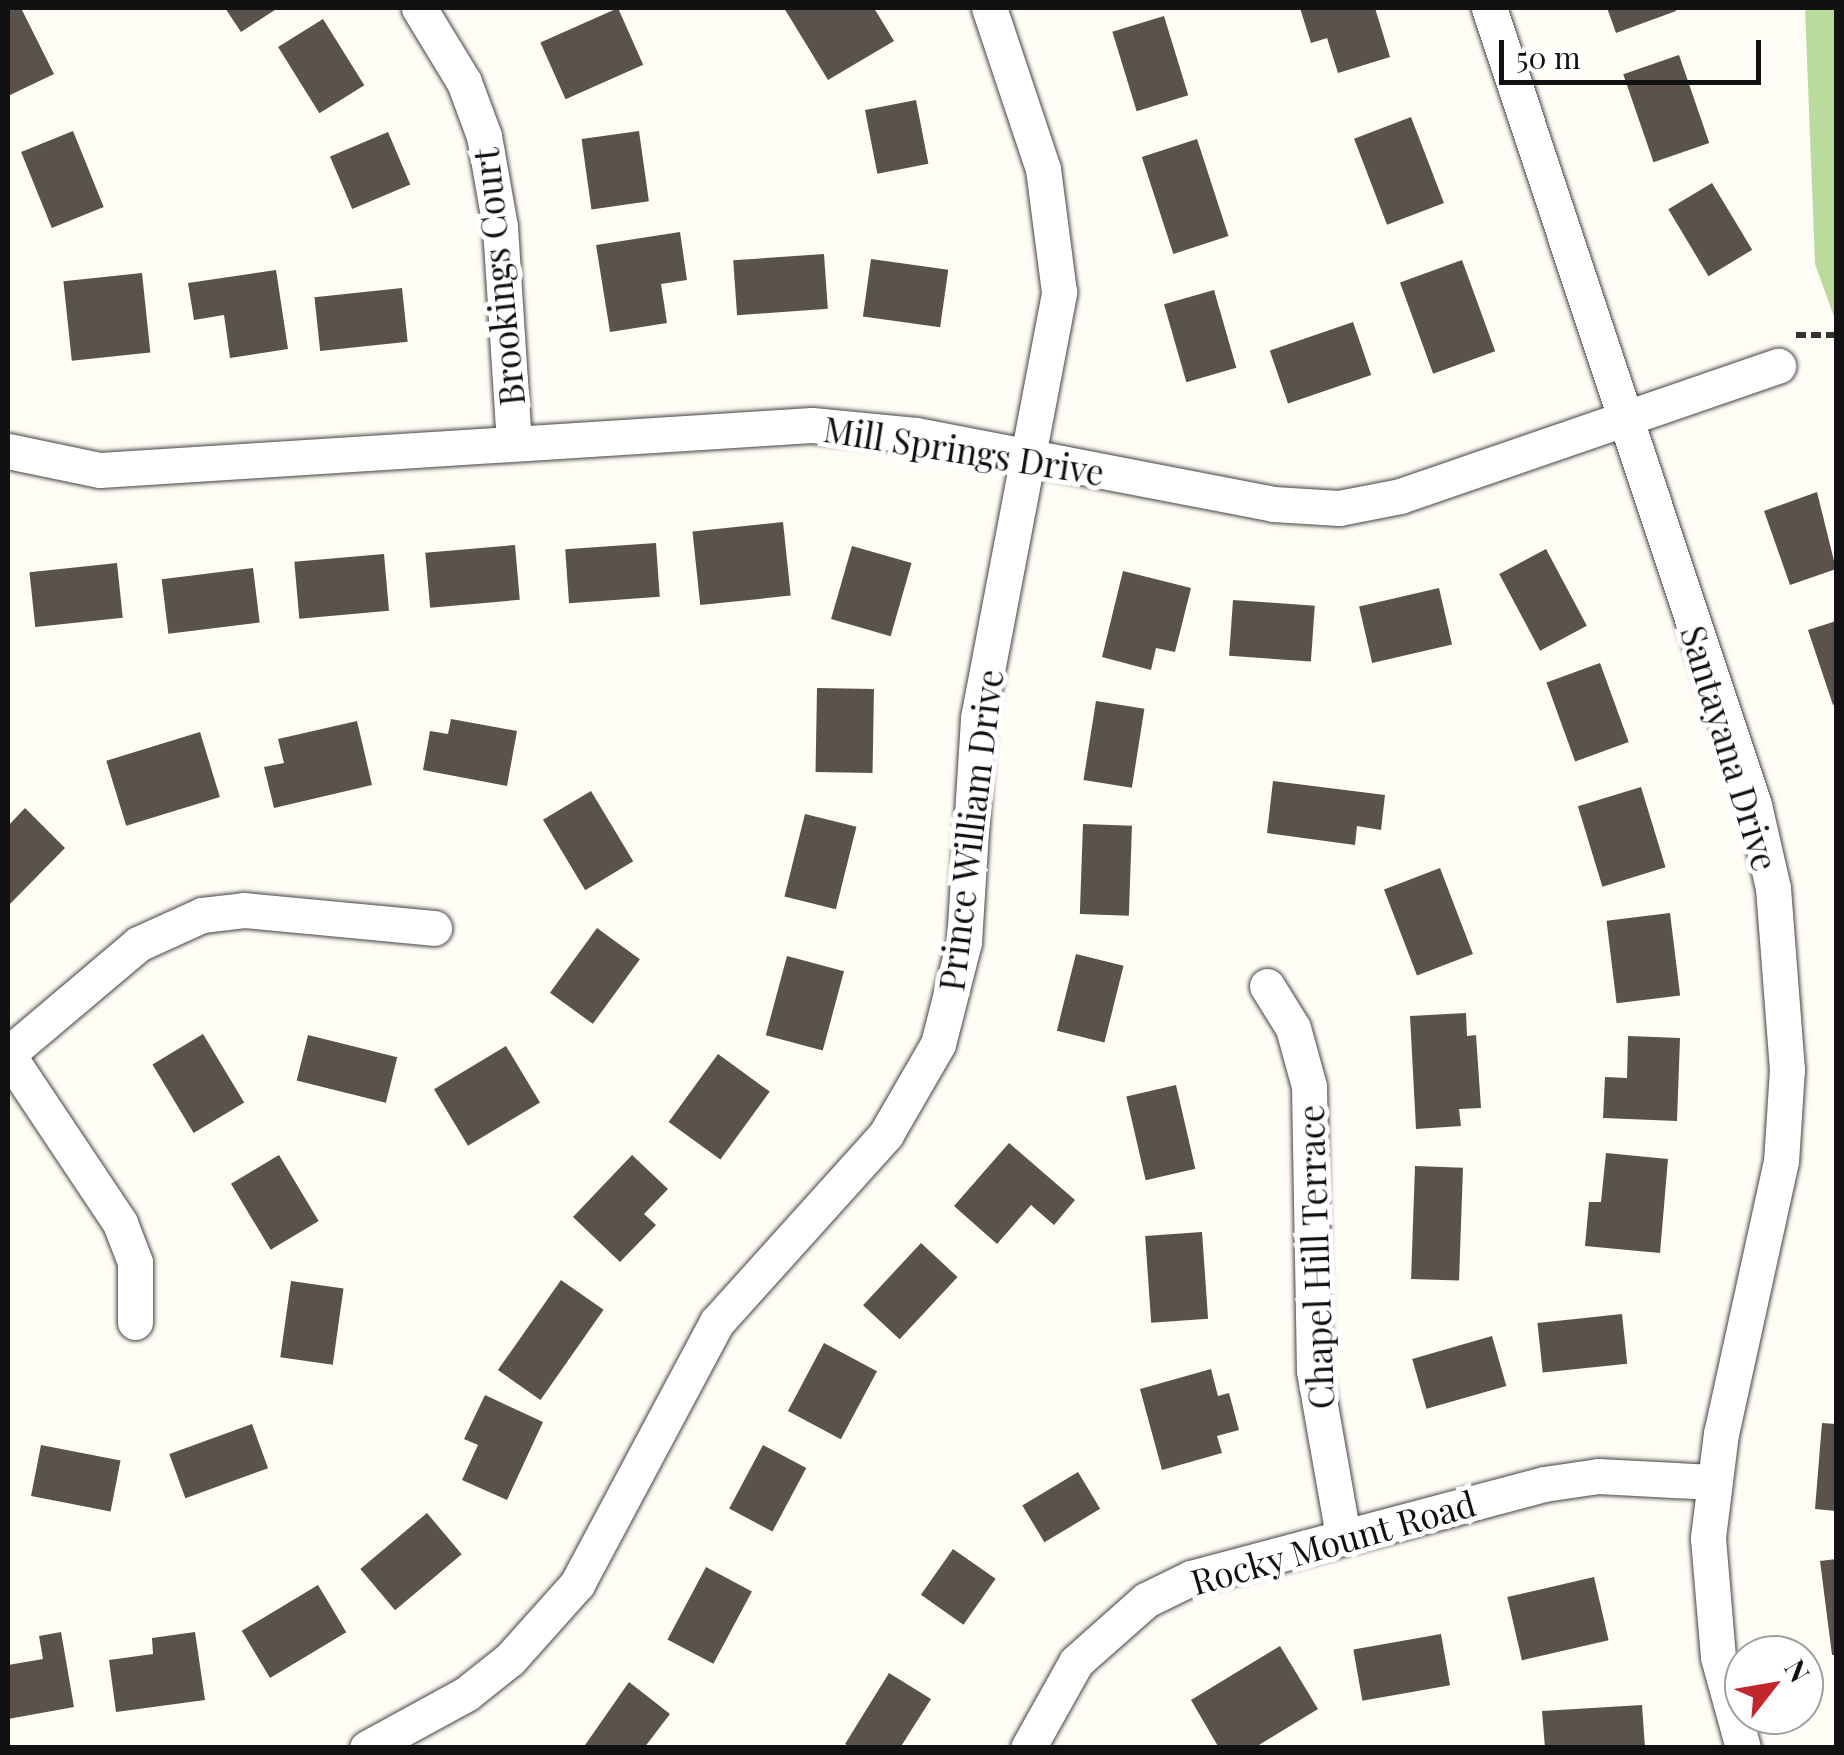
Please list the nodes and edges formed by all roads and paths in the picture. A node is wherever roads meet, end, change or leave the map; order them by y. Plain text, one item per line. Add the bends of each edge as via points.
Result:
1 (419, 8) edge
2 (989, 8) edge
3 (1488, 8) edge
4 (1778, 366) dead end
5 (1626, 418) junction
6 (514, 442) junction
7 (8, 451) edge
8 (1029, 456) junction
9 (434, 928) dead end
10 (1266, 986) dead end
11 (8, 1054) edge
12 (135, 1322) dead end
13 (1713, 1482) junction
14 (1343, 1536) junction
15 (368, 1748) edge
16 (1028, 1748) edge
17 (1743, 1748) edge

1 - 6 street, Brookings Court via 464,82 484,136 500,226
2 - 8 street, Prince William Drive via 1043,169 1059,263 1056,327
3 - 5 street, Santayana Drive
4 - 5 street, Mill Springs Drive
5 - 8 street, Mill Springs Drive via 1400,496 1339,508 1273,504
5 - 13 street, Santayana Drive via 1754,806 1784,976 1781,1161
6 - 7 street, Mill Springs Drive via 100,470
6 - 8 street, Mill Springs Drive via 812,425
8 - 15 street, Prince William Drive via 978,718 964,942 955,992 916,1088 870,1153 717,1322 598,1550 534,1636 466,1694
9 - 11 street via 244,910 202,914 138,944
10 - 14 street, Chapel Hill Terrace via 1293,1028 1309,1086 1314,1371
11 - 12 street via 120,1222 135,1262
13 - 14 street, Rocky Mount Road via 1598,1476
13 - 17 street, Santayana Drive via 1708,1588
14 - 16 street, Rocky Mount Road via 1190,1578 1146,1600 1076,1662

